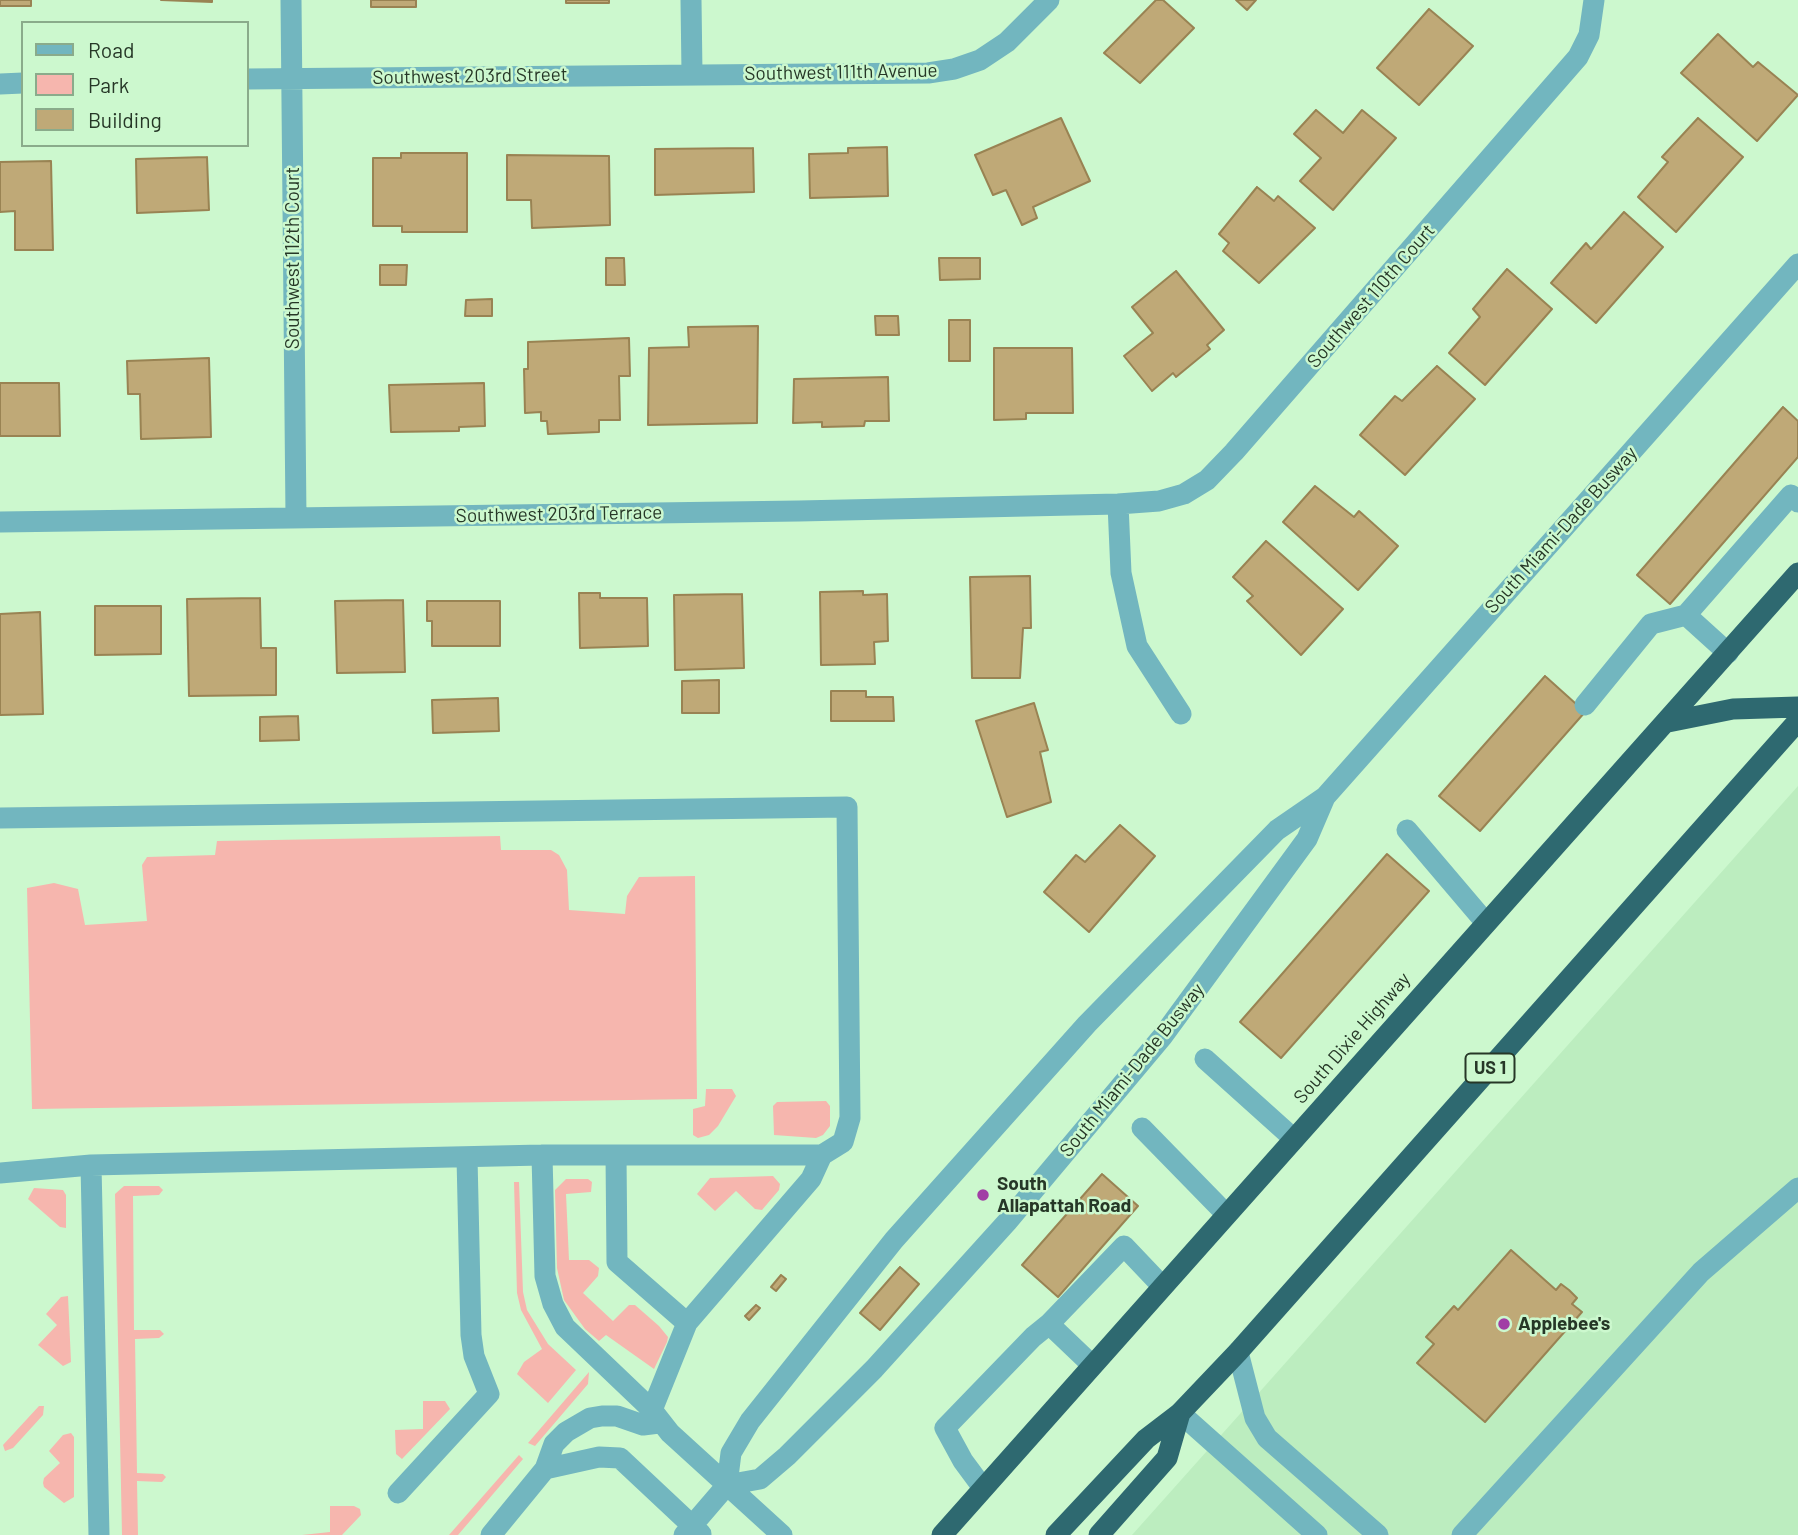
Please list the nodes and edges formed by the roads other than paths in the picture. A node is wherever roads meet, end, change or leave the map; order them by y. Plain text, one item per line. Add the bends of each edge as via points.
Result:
1 (291, 0) edge
2 (691, 0) edge
3 (1049, 0) edge
4 (1594, 0) edge
5 (692, 74) junction
6 (292, 78) junction
7 (248, 79) edge
8 (21, 83) edge
9 (0, 84) edge
10 (1798, 264) edge
11 (1796, 495) edge
12 (1118, 504) junction
13 (296, 517) junction
14 (0, 522) edge
15 (1798, 573) edge
16 (1686, 615) junction
17 (1728, 653) junction
18 (1585, 705) dead end
19 (1798, 707) edge
20 (1181, 714) dead end
21 (1798, 721) edge
22 (1668, 722) junction
23 (1325, 797) junction
24 (0, 817) edge
25 (1407, 830) dead end
26 (1486, 923) junction
27 (1205, 1059) dead end
28 (1142, 1128) dead end
29 (1294, 1139) junction
30 (822, 1154) junction
31 (542, 1155) junction
32 (616, 1155) junction
33 (467, 1157) junction
34 (91, 1165) junction
35 (0, 1173) edge
36 (1798, 1188) edge
37 (1226, 1214) junction
38 (1162, 1286) junction
39 (687, 1323) junction
40 (1049, 1324) junction
41 (1238, 1352) junction
42 (1092, 1365) junction
43 (1180, 1413) junction
44 (656, 1416) junction
45 (545, 1469) junction
46 (727, 1485) junction
47 (983, 1488) junction
48 (398, 1493) dead end
49 (693, 1532) edge
50 (99, 1535) edge
51 (491, 1535) edge
52 (782, 1535) edge
53 (942, 1535) edge
54 (1056, 1535) edge
55 (1099, 1535) edge
56 (1317, 1535) edge
57 (1378, 1535) edge
58 (1462, 1535) edge

1 - 6 street, Southwest 112th Court
2 - 5 street
3 - 5 street, Southwest 111th Avenue via 1007,41 980,60 954,69 890,74
4 - 12 street, Southwest 110th Court via 1589,35 1578,57 1208,480 1159,501
5 - 6 street, Southwest 203rd Street
6 - 7 street, Southwest 203rd Street
6 - 13 street, Southwest 112th Court
8 - 9 street
10 - 23 street, South Miami-Dade Busway
11 - 16 street
12 - 13 street, Southwest 203rd Terrace
12 - 20 street via 1121,573 1137,646
13 - 14 street, Southwest 203rd Terrace
15 - 17 highway, South Dixie Highway
16 - 17 street
16 - 18 street via 1651,624
17 - 22 highway, South Dixie Highway
19 - 22 highway via 1733,709
21 - 41 highway, US 1
22 - 26 highway, South Dixie Highway
23 - 46 street, South Miami-Dade Busway via 1277,830 1097,1014 894,1240 750,1421 731,1453
23 - 46 street, South Miami-Dade Busway via 1307,839 1162,1037 1007,1222 874,1369 787,1456 760,1479
24 - 30 street via 847,807 850,1118 843,1142
25 - 26 street
26 - 29 highway, South Dixie Highway
27 - 29 street
28 - 37 street
29 - 37 highway, South Dixie Highway
30 - 32 street
30 - 39 street via 811,1179
31 - 32 street
31 - 33 street
31 - 44 street via 545,1276 552,1304 565,1327
32 - 39 street via 617,1262
33 - 34 street
33 - 48 street via 471,1335 489,1394
34 - 35 street
34 - 50 street
36 - 58 street via 1701,1272
37 - 38 highway, South Dixie Highway
38 - 40 street via 1124,1246
38 - 42 highway, South Dixie Highway
39 - 44 street
40 - 42 street
40 - 47 street via 945,1428
41 - 43 highway, US 1
41 - 57 street via 1255,1418 1267,1438
42 - 47 highway, South Dixie Highway
43 - 54 highway, US 1 via 1146,1439
43 - 55 highway via 1167,1458
43 - 56 street
44 - 45 street via 643,1425 617,1416 590,1418 554,1444
44 - 46 street
45 - 49 street via 599,1457 620,1458
45 - 51 street
46 - 49 street
46 - 52 street
47 - 53 highway, South Dixie Highway

